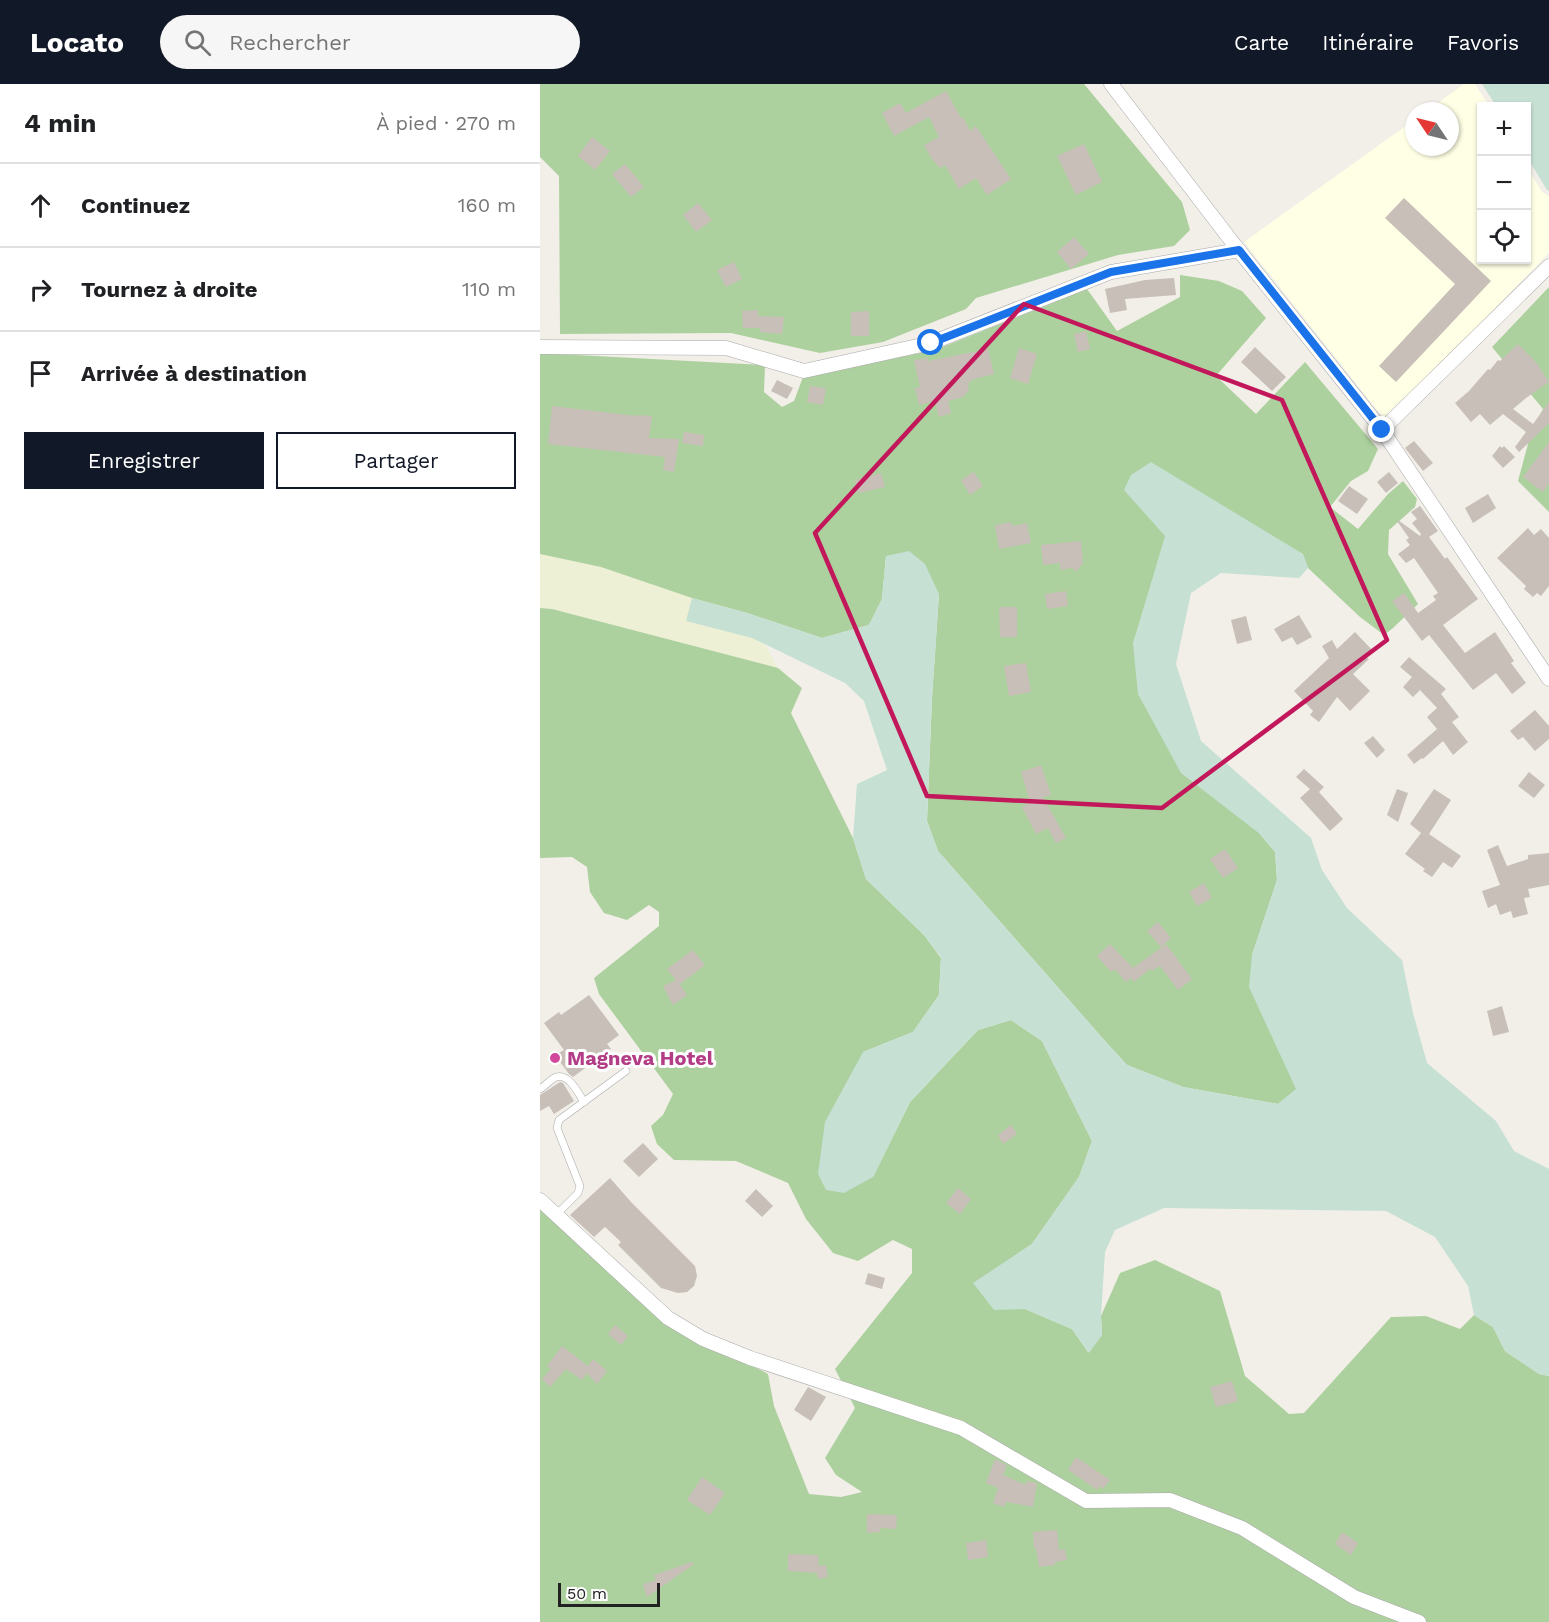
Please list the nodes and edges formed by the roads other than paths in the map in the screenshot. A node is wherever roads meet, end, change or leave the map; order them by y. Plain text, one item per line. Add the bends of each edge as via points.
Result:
1 (1111, 84) edge
2 (1239, 250) junction
3 (1549, 266) edge
4 (540, 347) edge
5 (1382, 430) junction
6 (1549, 679) edge
7 (626, 1071) dead end
8 (540, 1089) edge
9 (584, 1102) junction
10 (540, 1200) edge
11 (557, 1214) junction
12 (1419, 1622) edge

1 - 2 street
2 - 4 street via 1111,272 931,343 804,371 726,348
2 - 5 street
3 - 5 street
5 - 6 street
7 - 9 lane
8 - 9 lane via 557,1077 564,1077
9 - 11 lane via 559,1120 556,1128 579,1186 578,1193
10 - 11 street
11 - 12 street via 669,1318 703,1339 961,1428 1086,1501 1170,1500 1242,1528 1354,1597

